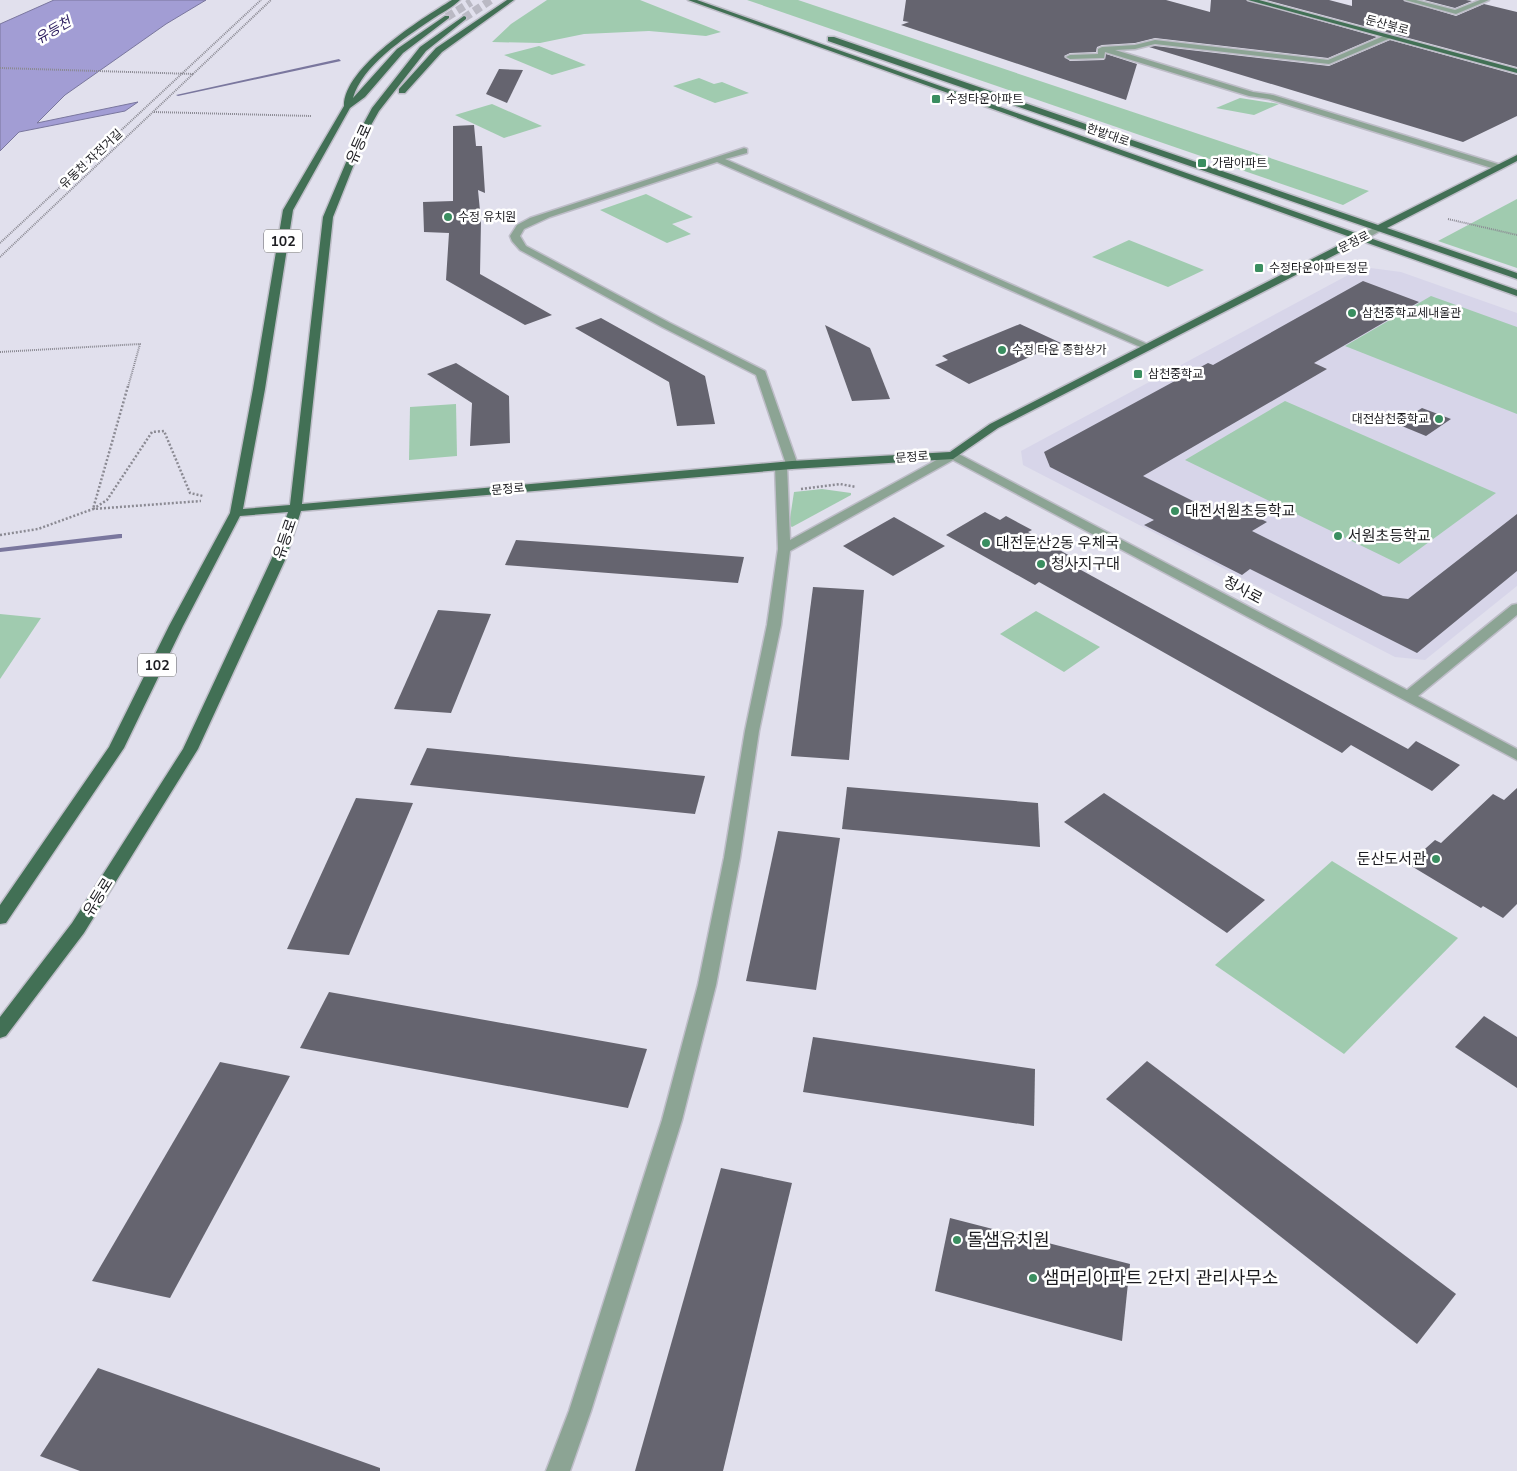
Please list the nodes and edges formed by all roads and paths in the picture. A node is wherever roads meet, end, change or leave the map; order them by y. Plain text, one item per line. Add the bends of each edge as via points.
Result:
1 (261, 0) edge
2 (271, 0) edge
3 (457, 0) edge
4 (511, 0) edge
5 (519, 0) edge
6 (691, 0) edge
7 (1251, 0) edge
8 (1408, 0) edge
9 (1486, 0) edge
10 (493, 12) junction
11 (447, 17) tunnel mouth
12 (464, 18) tunnel mouth
13 (823, 36) dead end
14 (1389, 37) junction
15 (1102, 49) junction
16 (1070, 57) dead end
17 (0, 68) edge
18 (1517, 71) edge
19 (180, 74) junction
20 (194, 74) junction
21 (347, 107) junction
22 (375, 110) junction
23 (154, 112) junction
24 (311, 116) dead end
25 (744, 150) dead end
26 (1517, 158) edge
27 (717, 159) junction
28 (1498, 167) junction
29 (1448, 219) dead end
30 (1379, 228) junction
31 (1517, 235) edge
32 (1361, 238) junction
33 (0, 243) edge
34 (0, 257) edge
35 (1517, 276) edge
36 (1517, 292) edge
37 (1148, 347) junction
38 (0, 352) edge
39 (953, 455) junction
40 (786, 466) junction
41 (859, 488) dead end
42 (795, 489) dead end
43 (203, 496) dead end
44 (201, 501) dead end
45 (296, 506) junction
46 (93, 508) junction
47 (236, 513) junction
48 (0, 534) edge
49 (784, 549) junction
50 (1517, 608) edge
51 (1408, 697) junction
52 (1517, 755) edge
53 (0, 918) edge
54 (0, 1031) edge
55 (558, 1471) edge

1 - 19 path
2 - 20 path, 유동천 자전거길
3 - 21 main road via 384,52 360,77 348,97
4 - 10 main road
5 - 10 main road
6 - 32 main road, 한밭대로
7 - 14 main road, 둔산북로
8 - 9 street via 1456,12
10 - 22 main road via 439,50 395,100
11 - 21 main road, 유등로 via 400,51 362,95
12 - 22 main road, 유등로 via 423,49
13 - 30 main road, 한밭대로
14 - 15 street via 1329,62 1154,42
14 - 18 main road, 둔산북로
15 - 16 street via 1101,56
15 - 28 street
17 - 19 path
19 - 20 path
19 - 33 path
20 - 23 path, 유동천 자전거길
21 - 47 main road, 유등로 / 102 via 288,210
22 - 45 main road, 유등로 / 102 via 328,217
23 - 24 path
23 - 34 path, 유동천 자전거길
25 - 27 street
26 - 28 main road, 문정로
27 - 37 street
27 - 40 street via 547,215 521,227 514,236 523,248 666,326 761,373
28 - 30 main road, 문정로
29 - 31 path
30 - 32 street, 문정로
30 - 35 main road, 한밭대로
32 - 36 main road, 한밭대로
32 - 37 main road, 문정로
37 - 39 main road, 문정로 via 994,426
38 - 46 path via 140,344
39 - 40 main road, 문정로
39 - 49 street
39 - 51 street, 청사로
40 - 45 main road, 문정로
40 - 49 street
41 - 42 path via 840,484
43 - 46 path via 190,493 164,431 152,432 107,500
44 - 46 path
45 - 47 main road, 문정로
45 - 54 main road, 유등로 / 102 via 279,558 190,749 78,928
46 - 48 path via 38,529
47 - 53 main road, 유등로 / 102 via 116,748
49 - 55 street via 774,625 707,986 672,1120
50 - 51 street
51 - 52 street, 청사로

